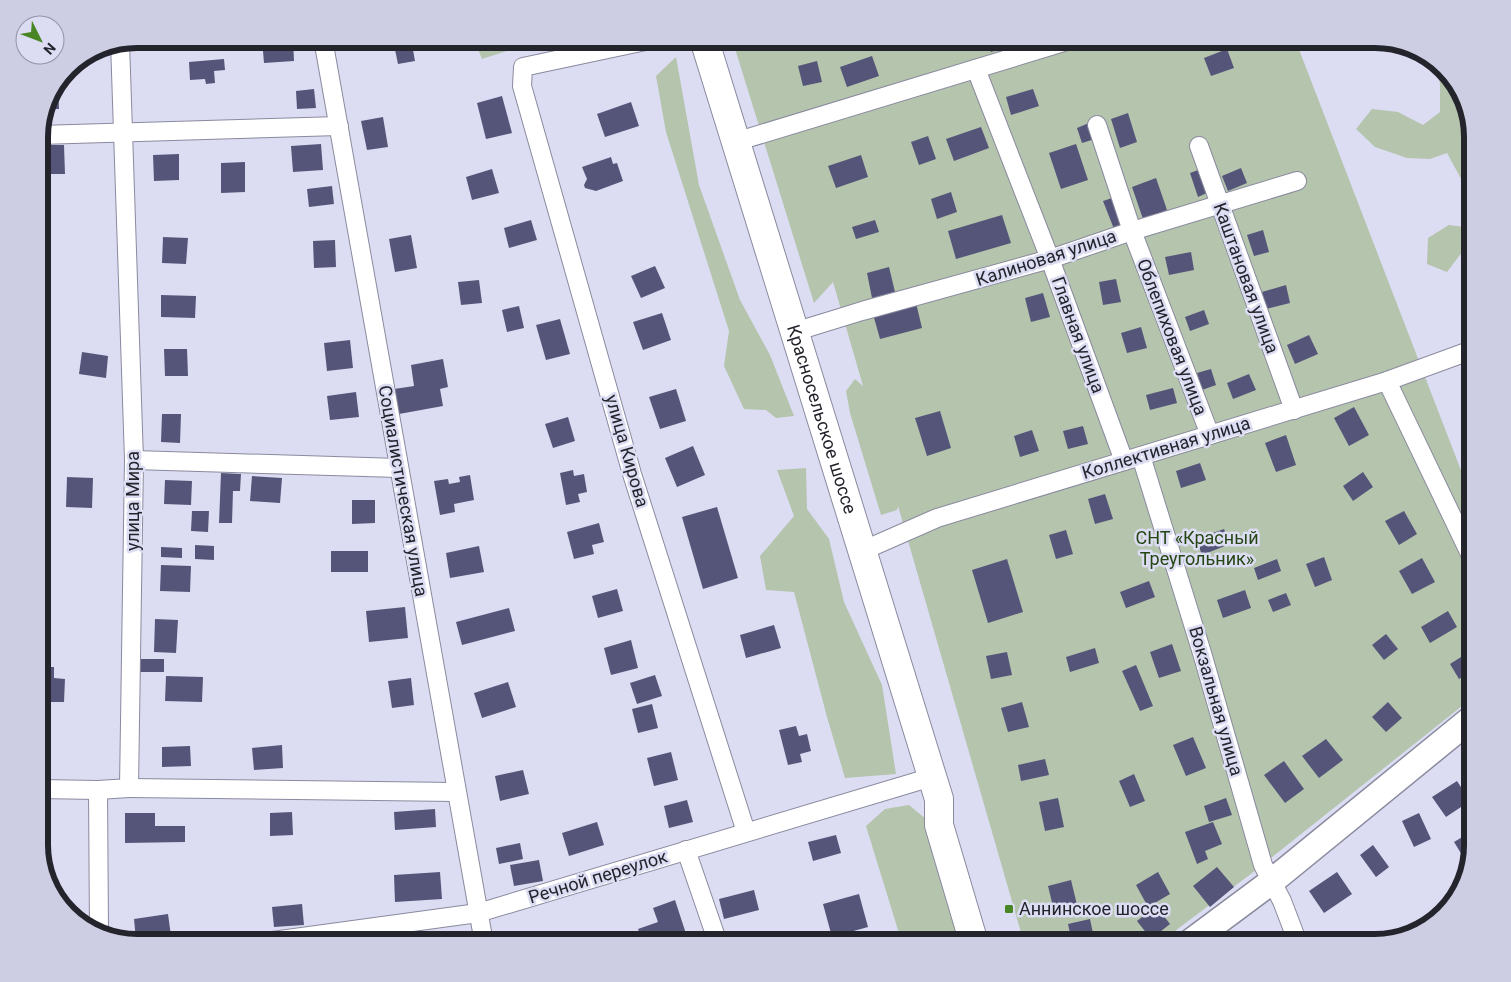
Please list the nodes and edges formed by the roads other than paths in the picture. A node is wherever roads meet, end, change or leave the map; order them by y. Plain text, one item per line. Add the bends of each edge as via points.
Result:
1 (325, 48) edge
2 (613, 48) edge
3 (714, 48) edge
4 (1045, 48) edge
5 (120, 49) edge
6 (976, 69) junction
7 (1097, 125) dead end
8 (339, 126) junction
9 (124, 132) junction
10 (48, 135) edge
11 (736, 142) junction
12 (1199, 146) dead end
13 (1297, 181) dead end
14 (1219, 206) junction
15 (1132, 231) junction
16 (1050, 259) junction
17 (794, 332) junction
18 (1464, 353) edge
19 (1387, 381) junction
20 (1294, 410) junction
21 (1210, 435) junction
22 (1132, 458) junction
23 (134, 460) junction
24 (399, 468) junction
25 (1464, 541) edge
26 (862, 551) junction
27 (1464, 725) edge
28 (129, 788) junction
29 (935, 788) junction
30 (48, 789) edge
31 (98, 790) junction
32 (456, 792) junction
33 (746, 832) junction
34 (686, 850) junction
35 (1272, 882) junction
36 (478, 913) junction
37 (99, 926) edge
38 (324, 934) edge
39 (482, 934) edge
40 (715, 934) edge
41 (971, 934) edge
42 (991, 934) edge
43 (1201, 934) edge
44 (1295, 934) edge

1 - 8 street, Социалистическая улица
2 - 33 street, улица Кирова via 523,67 522,86 632,474
3 - 11 highway, Красносельское шоссе
4 - 6 street
5 - 9 street, улица Мира
6 - 11 street
6 - 16 street, Главная улица
7 - 15 street, Облепиховая улица
8 - 9 street
8 - 24 street, Социалистическая улица
9 - 10 street
9 - 23 street, улица Мира
11 - 17 highway, Красносельское шоссе
12 - 14 street, Каштановая улица
13 - 14 street, Калиновая улица
14 - 15 street, Калиновая улица
14 - 20 street, Каштановая улица
15 - 16 street, Калиновая улица
15 - 21 street, Облепиховая улица
16 - 17 street, Калиновая улица
16 - 22 street, Главная улица
17 - 26 highway, Красносельское шоссе
18 - 19 street, Коллективная улица
19 - 20 street, Коллективная улица
19 - 25 street
20 - 21 street, Коллективная улица
21 - 22 street, Коллективная улица
22 - 26 street, Коллективная улица via 937,518
22 - 35 street, Вокзальная улица via 1202,652 1264,865
23 - 24 street
23 - 28 street, улица Мира
24 - 32 street, Социалистическая улица
26 - 29 highway, Красносельское шоссе
27 - 35 main road
28 - 31 street
28 - 32 street
29 - 33 street, Речной переулок
29 - 41 highway, Красносельское шоссе via 939,825
29 - 42 highway, Красносельское шоссе via 955,818
30 - 31 street
31 - 37 street
32 - 36 street, Социалистическая улица
33 - 34 street, Речной переулок
34 - 36 street, Речной переулок
34 - 40 street
35 - 43 main road
35 - 44 street, Вокзальная улица
36 - 38 street, Речной переулок
36 - 39 street, Социалистическая улица

